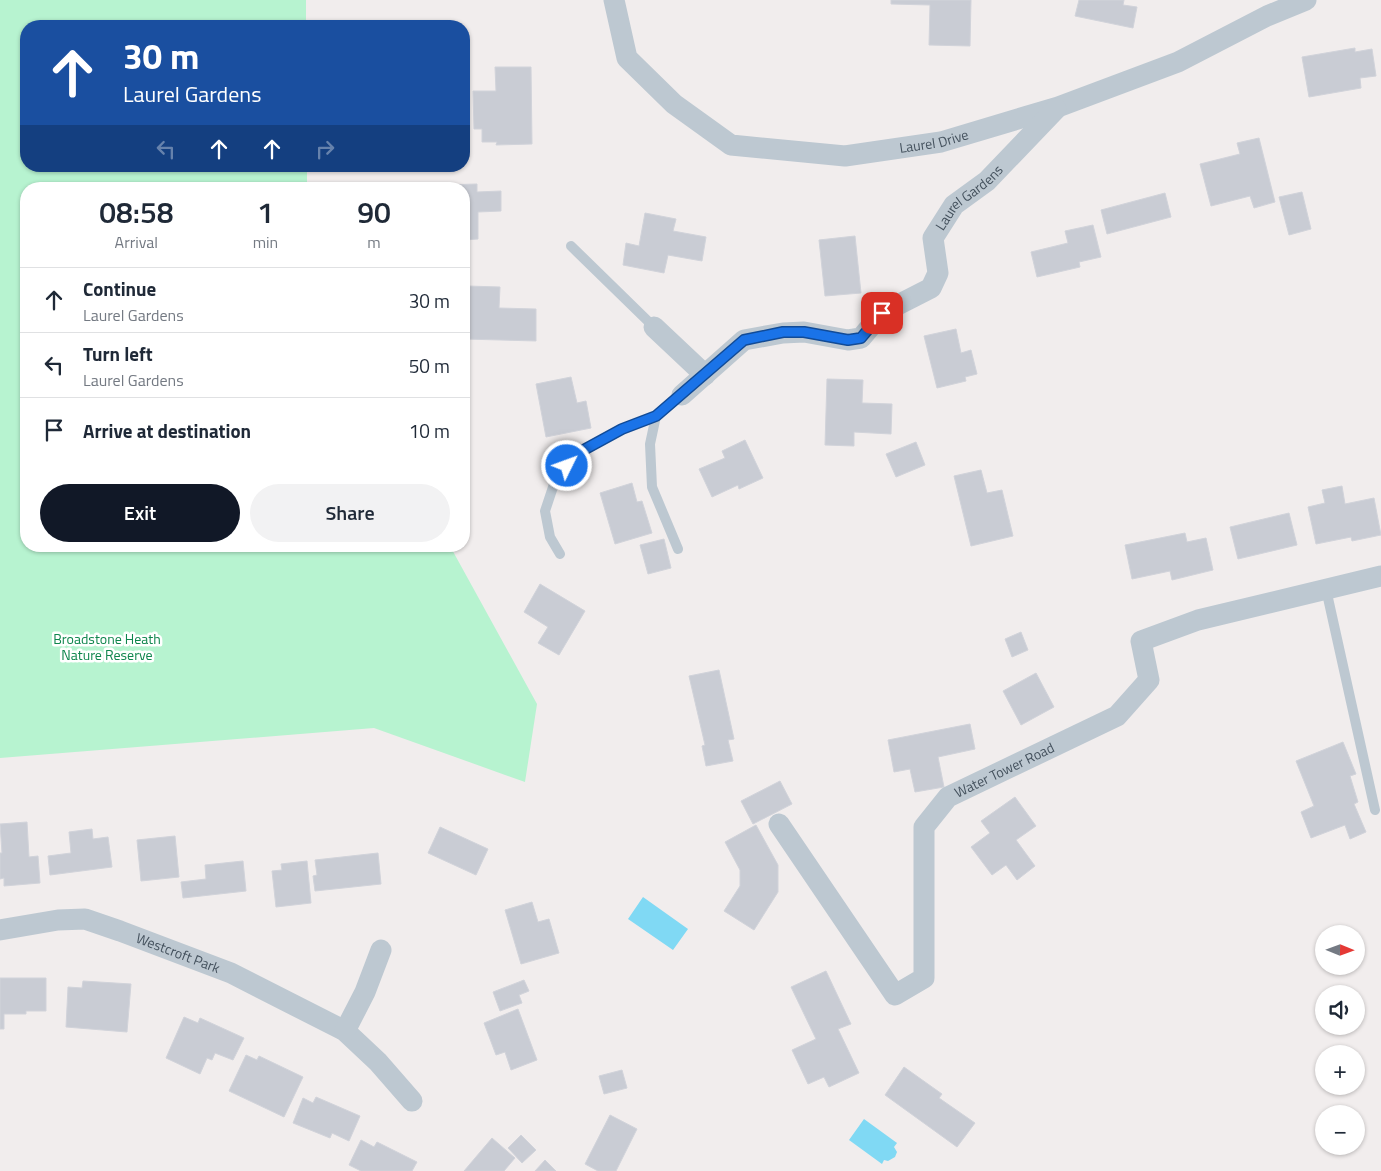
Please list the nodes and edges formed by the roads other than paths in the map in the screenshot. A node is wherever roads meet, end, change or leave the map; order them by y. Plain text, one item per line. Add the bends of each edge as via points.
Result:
1 (614, 0) edge
2 (1306, 0) edge
3 (1058, 107) junction
4 (572, 246) dead end
5 (654, 327) joint
6 (705, 375) junction
7 (682, 395) joint
8 (656, 416) junction
9 (678, 549) dead end
10 (560, 554) dead end
11 (1381, 576) edge
12 (1326, 589) junction
13 (1375, 810) dead end
14 (779, 824) dead end
15 (0, 930) edge
16 (381, 950) dead end
17 (345, 1031) junction
18 (412, 1101) dead end

1 - 3 street, Laurel Drive via 627,58 674,104 731,145 845,156 941,142
2 - 3 street, Laurel Drive via 1267,16 1178,62
3 - 6 street, Laurel Gardens via 987,181 954,205 933,238 938,273 931,288 882,313 861,338 848,340 804,332 783,332 744,340
4 - 5 lane
5 - 6 street
6 - 7 street, Laurel Gardens
7 - 8 lane
8 - 9 lane via 650,444 652,487
8 - 10 lane via 622,429 578,453 556,478 545,511 550,537
11 - 12 street, Water Tower Road
12 - 13 lane
12 - 14 street, Water Tower Road via 1198,620 1141,641 1149,680 1117,716 948,797 924,827 924,978 895,996
15 - 17 street, Westcroft Park via 58,920 85,920 231,974
16 - 17 street
17 - 18 street, Westcroft Park

